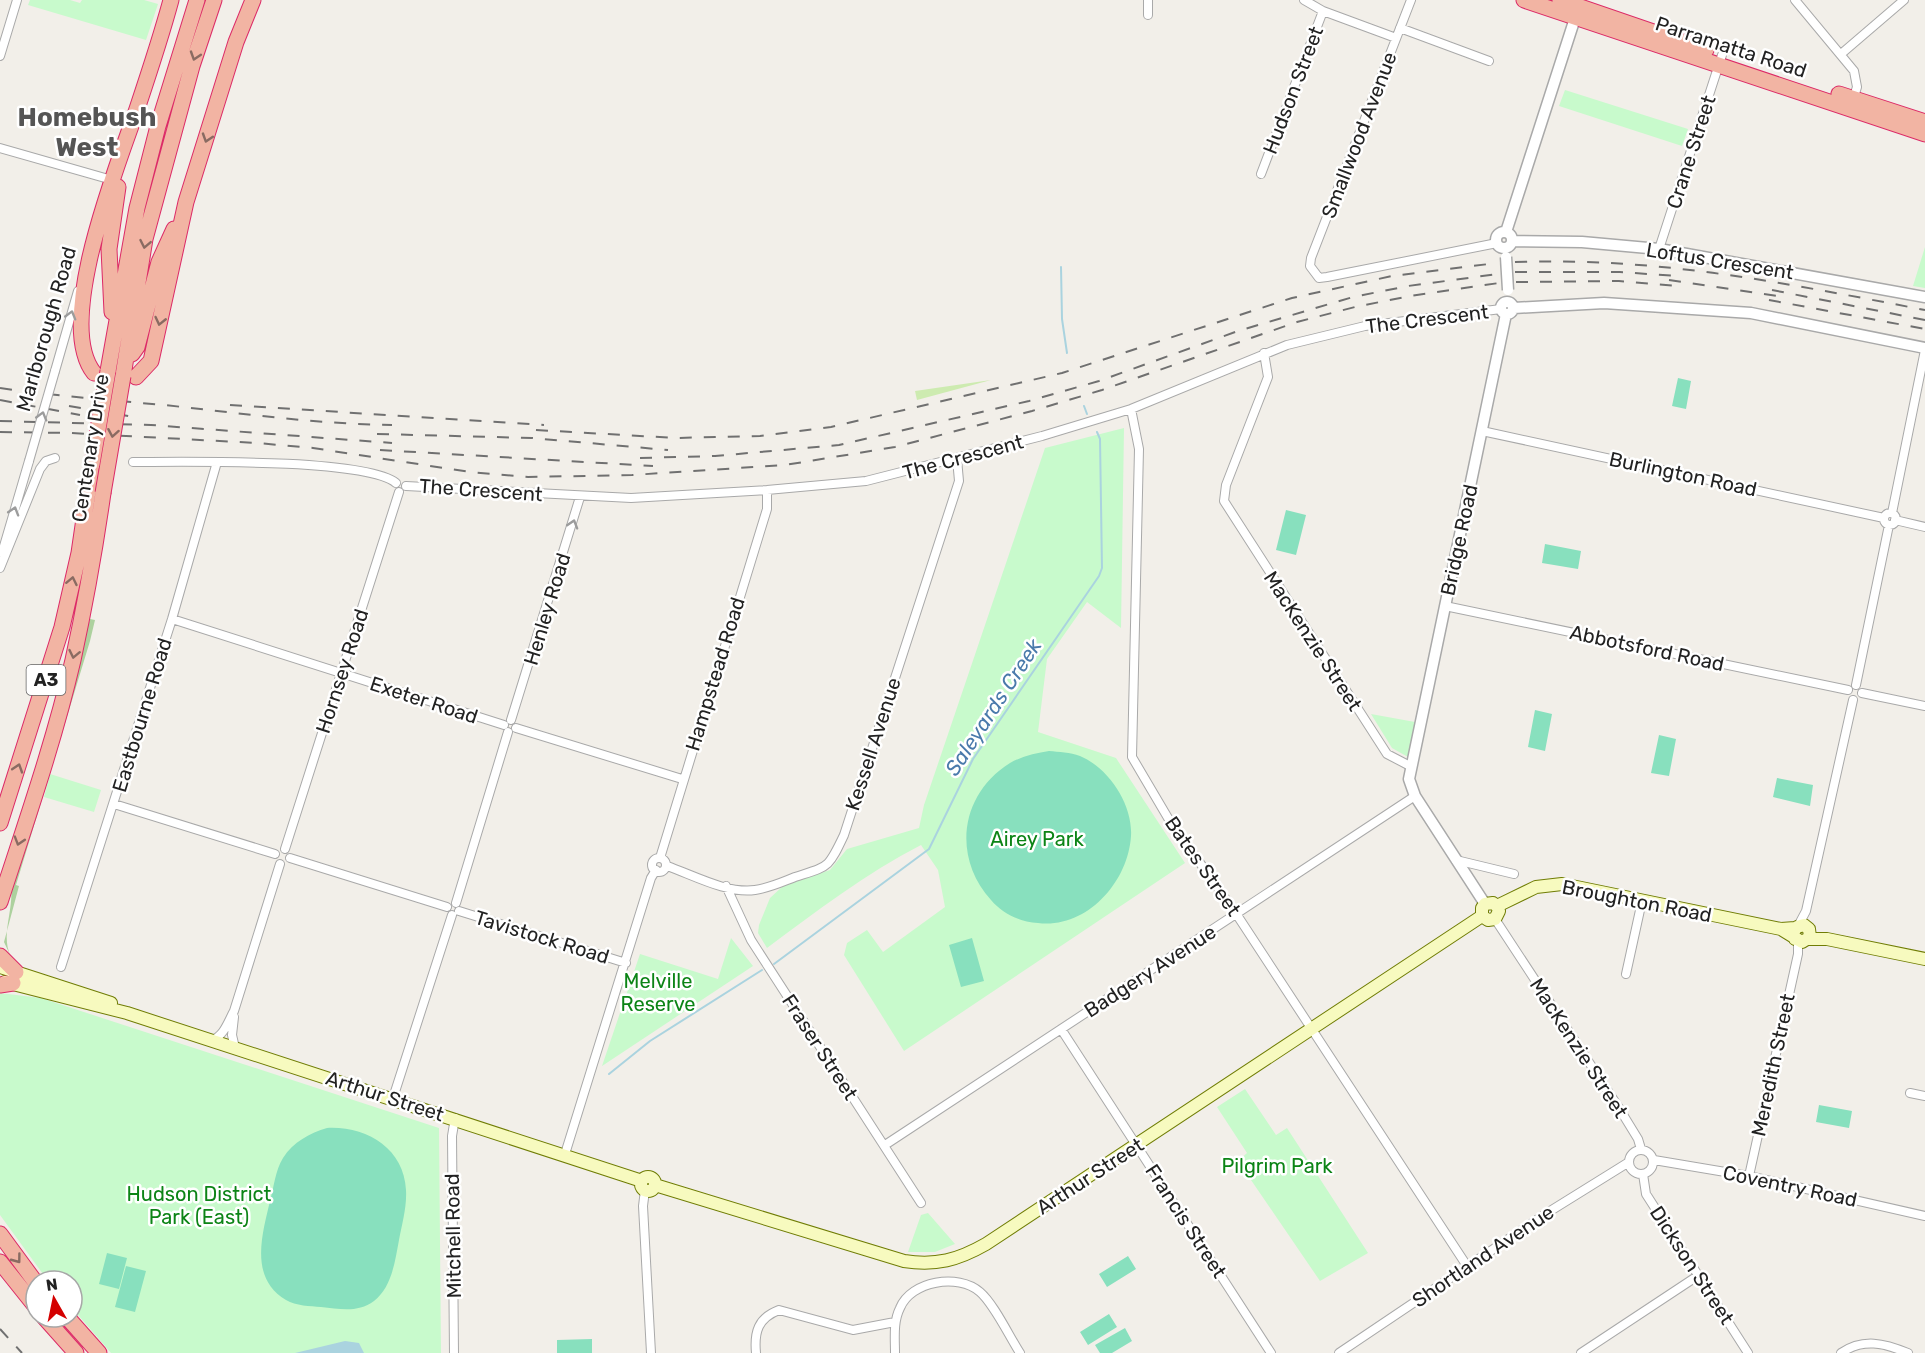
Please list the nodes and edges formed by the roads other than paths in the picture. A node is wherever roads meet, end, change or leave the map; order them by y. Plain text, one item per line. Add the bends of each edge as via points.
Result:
1 (17, 0) edge
2 (171, 0) edge
3 (197, 0) edge
4 (214, 0) edge
5 (246, 0) edge
6 (253, 0) edge
7 (1148, 0) edge
8 (1411, 0) edge
9 (1524, 0) edge
10 (1560, 0) edge
11 (1795, 0) edge
12 (1904, 0) edge
13 (1305, 1) edge
14 (1323, 11) junction
15 (1577, 12) junction
16 (1148, 15) dead end
17 (1400, 28) junction
18 (1396, 38) junction
19 (237, 42) junction
20 (1841, 54) junction
21 (0, 56) edge
22 (1720, 60) junction
23 (1489, 61) dead end
24 (1852, 104) junction
25 (137, 107) junction
26 (1925, 122) edge
27 (1925, 134) edge
28 (0, 148) edge
29 (1261, 174) dead end
30 (112, 180) junction
31 (92, 243) junction
32 (1505, 244) junction
33 (1659, 249) junction
34 (1313, 271) joint
35 (1925, 297) edge
36 (1507, 308) junction
37 (114, 330) junction
38 (1925, 349) edge
39 (1264, 353) junction
40 (94, 373) dead end
41 (128, 373) junction
42 (1131, 409) junction
43 (1482, 431) junction
44 (55, 458) dead end
45 (957, 459) junction
46 (133, 462) dead end
47 (217, 462) junction
48 (397, 488) junction
49 (766, 490) junction
50 (580, 497) junction
51 (1890, 519) junction
52 (1925, 527) edge
53 (0, 562) edge
54 (0, 568) edge
55 (1445, 606) junction
56 (172, 619) junction
57 (341, 673) junction
58 (1852, 687) junction
59 (1862, 693) junction
60 (1853, 700) junction
61 (1925, 706) edge
62 (510, 726) junction
63 (1410, 766) junction
64 (682, 778) junction
65 (1415, 796) junction
66 (114, 804) junction
67 (0, 823) edge
68 (285, 849) junction
69 (275, 854) junction
70 (290, 858) junction
71 (660, 858) junction
72 (1456, 860) junction
73 (280, 864) junction
74 (667, 866) junction
75 (656, 870) junction
76 (1514, 874) dead end
77 (726, 886) junction
78 (1642, 901) junction
79 (0, 902) edge
80 (453, 909) junction
81 (1490, 911) junction
82 (1237, 915) junction
83 (1802, 936) junction
84 (0, 956) edge
85 (1925, 959) edge
86 (626, 963) junction
87 (0, 967) edge
88 (61, 967) dead end
89 (1626, 974) dead end
90 (7, 980) edge
91 (234, 1011) junction
92 (1312, 1028) junction
93 (1061, 1029) junction
94 (212, 1040) junction
95 (235, 1048) junction
96 (1910, 1092) dead end
97 (1925, 1096) edge
98 (393, 1098) junction
99 (455, 1119) junction
100 (885, 1145) junction
101 (1137, 1145) junction
102 (1641, 1149) junction
103 (565, 1154) junction
104 (1654, 1160) junction
105 (1629, 1162) junction
106 (1643, 1174) junction
107 (1749, 1176) junction
108 (647, 1185) junction
109 (921, 1203) dead end
110 (1925, 1216) edge
111 (0, 1234) edge
112 (0, 1262) edge
113 (1467, 1266) junction
114 (26, 1269) edge
115 (1699, 1275) junction
116 (24, 1292) edge
117 (895, 1322) junction
118 (55, 1329) edge
119 (78, 1329) edge
120 (76, 1353) edge
121 (99, 1353) edge
122 (454, 1353) edge
123 (651, 1353) edge
124 (756, 1353) edge
125 (895, 1353) edge
126 (1020, 1353) edge
127 (1271, 1353) edge
128 (1339, 1353) edge
129 (1581, 1353) edge
130 (1748, 1353) edge
131 (1841, 1353) edge
132 (1908, 1353) edge

1 - 21 street
2 - 25 highway
3 - 37 highway, Centenary Drive / A3 via 137,208
4 -> 41 highway, Centenary Drive / A3 via 145,239
5 - 19 highway
6 - 19 highway
7 - 16 street
8 - 17 street, Smallwood Avenue
9 - 15 highway, Parramatta Road
10 - 15 highway, Parramatta Road
11 - 20 street
12 - 20 street
13 - 14 street
14 - 18 street, Hudson Street
14 - 29 street, Hudson Street
15 - 22 highway, Parramatta Road
15 - 32 street, Bridge Road
17 - 18 street, Smallwood Avenue
17 - 23 street
18 - 34 street, Smallwood Avenue via 1311,258
19 -> 41 highway via 186,202 151,361
20 - 24 street via 1854,71 1857,87
22 - 24 highway, Parramatta Road
22 - 33 street, Crane Street
24 - 26 highway, Parramatta Road
24 - 27 highway, Parramatta Road
25 - 30 highway
25 - 37 highway via 116,194 110,249
28 - 30 street
30 - 31 highway
31 - 40 highway via 82,316 83,354
53 -> 31 street, Marlborough Road, bridge
32 - 33 street, Loftus Crescent via 1582,242
32 - 34 street, Loftus Crescent via 1327,277 1319,278
32 - 36 street, Bridge Road, bridge
33 - 35 street, Loftus Crescent
36 - 38 street, The Crescent via 1604,303 1750,313
36 - 39 street, The Crescent via 1365,326
36 - 43 street, Bridge Road
67 -> 37 highway, Centenary Drive / A3, bridge via 62,627 79,553
38 - 51 street
39 - 42 street, The Crescent
39 - 63 street, MacKenzie Street via 1268,377 1226,485 1224,501 1387,754
41 -> 79 highway, Centenary Drive / A3, bridge via 73,661
42 - 45 street, The Crescent
42 - 82 street, Bates Street via 1139,449 1132,757 1168,818
43 - 51 street, Burlington Road
43 - 55 street, Bridge Road
44 - 54 street via 40,469
45 - 49 street, The Crescent via 866,481
45 - 77 street, Kessell Avenue via 959,481 847,827 832,861 825,868 768,887 753,890
46 - 47 street, The Crescent
47 - 48 street, The Crescent via 330,468 386,477
47 - 56 street, Eastbourne Road
48 - 50 street, The Crescent via 404,492 406,486
48 - 57 street, Hornsey Road
49 - 50 street, The Crescent via 655,498
49 - 64 street, Hampstead Road via 767,509
62 -> 50 street, Henley Road
51 - 52 street, Burlington Road
51 - 58 street
55 - 58 street, Abbotsford Road
55 - 63 street, Bridge Road
56 - 57 street, Exeter Road
56 - 66 street, Eastbourne Road
57 - 62 street, Exeter Road
57 - 68 street, Hornsey Road
58 - 59 street
58 - 60 street
59 - 60 street
59 - 61 street
60 - 83 street, Meredith Street
62 - 64 street, Exeter Road
62 - 80 street, Henley Road
63 - 65 street, MacKenzie Street via 1409,784
64 - 71 street, Hampstead Road
65 - 72 street, MacKenzie Street
65 - 82 street, Badgery Avenue
66 - 69 street
66 - 88 street, Eastbourne Road
68 - 69 street
68 - 70 street
69 - 73 street
70 - 73 street
70 - 80 street, Tavistock Road
71 - 74 street
71 - 75 street via 653,862
72 - 76 street
72 - 81 street, MacKenzie Street
73 - 91 street
74 - 75 street
74 - 77 street, Kessell Avenue
75 - 86 street
77 - 100 street, Fraser Street via 751,940
78 - 81 main road, Broughton Road via 1562,884 1536,887
78 - 83 main road, Broughton Road
78 - 89 street
80 - 86 street, Tavistock Road
80 - 98 street, Henley Road
81 - 92 main road, Arthur Street
81 - 102 street, MacKenzie Street via 1619,1108
82 - 92 street, Bates Street
82 - 93 street, Badgery Avenue
83 - 85 main road, Broughton Road
83 - 107 street, Meredith Street
84 - 90 highway
86 - 103 street
87 - 90 main road, Arthur Street
90 - 94 main road, Arthur Street via 117,1005 127,1013
91 - 94 street via 223,1032
91 - 95 street
92 - 101 main road, Arthur Street
92 - 113 street, Bates Street
93 - 100 street, Badgery Avenue
93 - 101 street, Francis Street
94 - 95 main road, Arthur Street
95 - 98 main road, Arthur Street
96 - 97 street
98 - 99 main road, Arthur Street
99 - 103 main road, Arthur Street
99 - 122 street, Mitchell Road
100 - 109 street, Fraser Street
101 - 108 main road, Arthur Street via 986,1244 962,1257 933,1263 904,1262
101 - 127 street, Francis Street
102 - 104 street via 1646,1149
102 - 105 street via 1633,1153
103 - 108 main road, Arthur Street
104 - 106 street via 1652,1169
104 - 107 street, Coventry Road
105 - 106 street via 1636,1174
105 - 113 street, Shortland Avenue
106 - 115 street, Dickson Street via 1646,1194
107 - 110 street, Coventry Road
108 - 123 street via 644,1206
111 -> 114 highway
112 - 116 highway
113 - 128 street, Shortland Avenue
115 - 129 street
115 - 130 street, Dickson Street
117 - 124 street via 853,1330 779,1310 757,1328
117 - 125 street
117 - 126 street via 901,1305 939,1280 978,1290
118 - 120 highway
119 - 121 highway
131 - 132 street via 1865,1342

